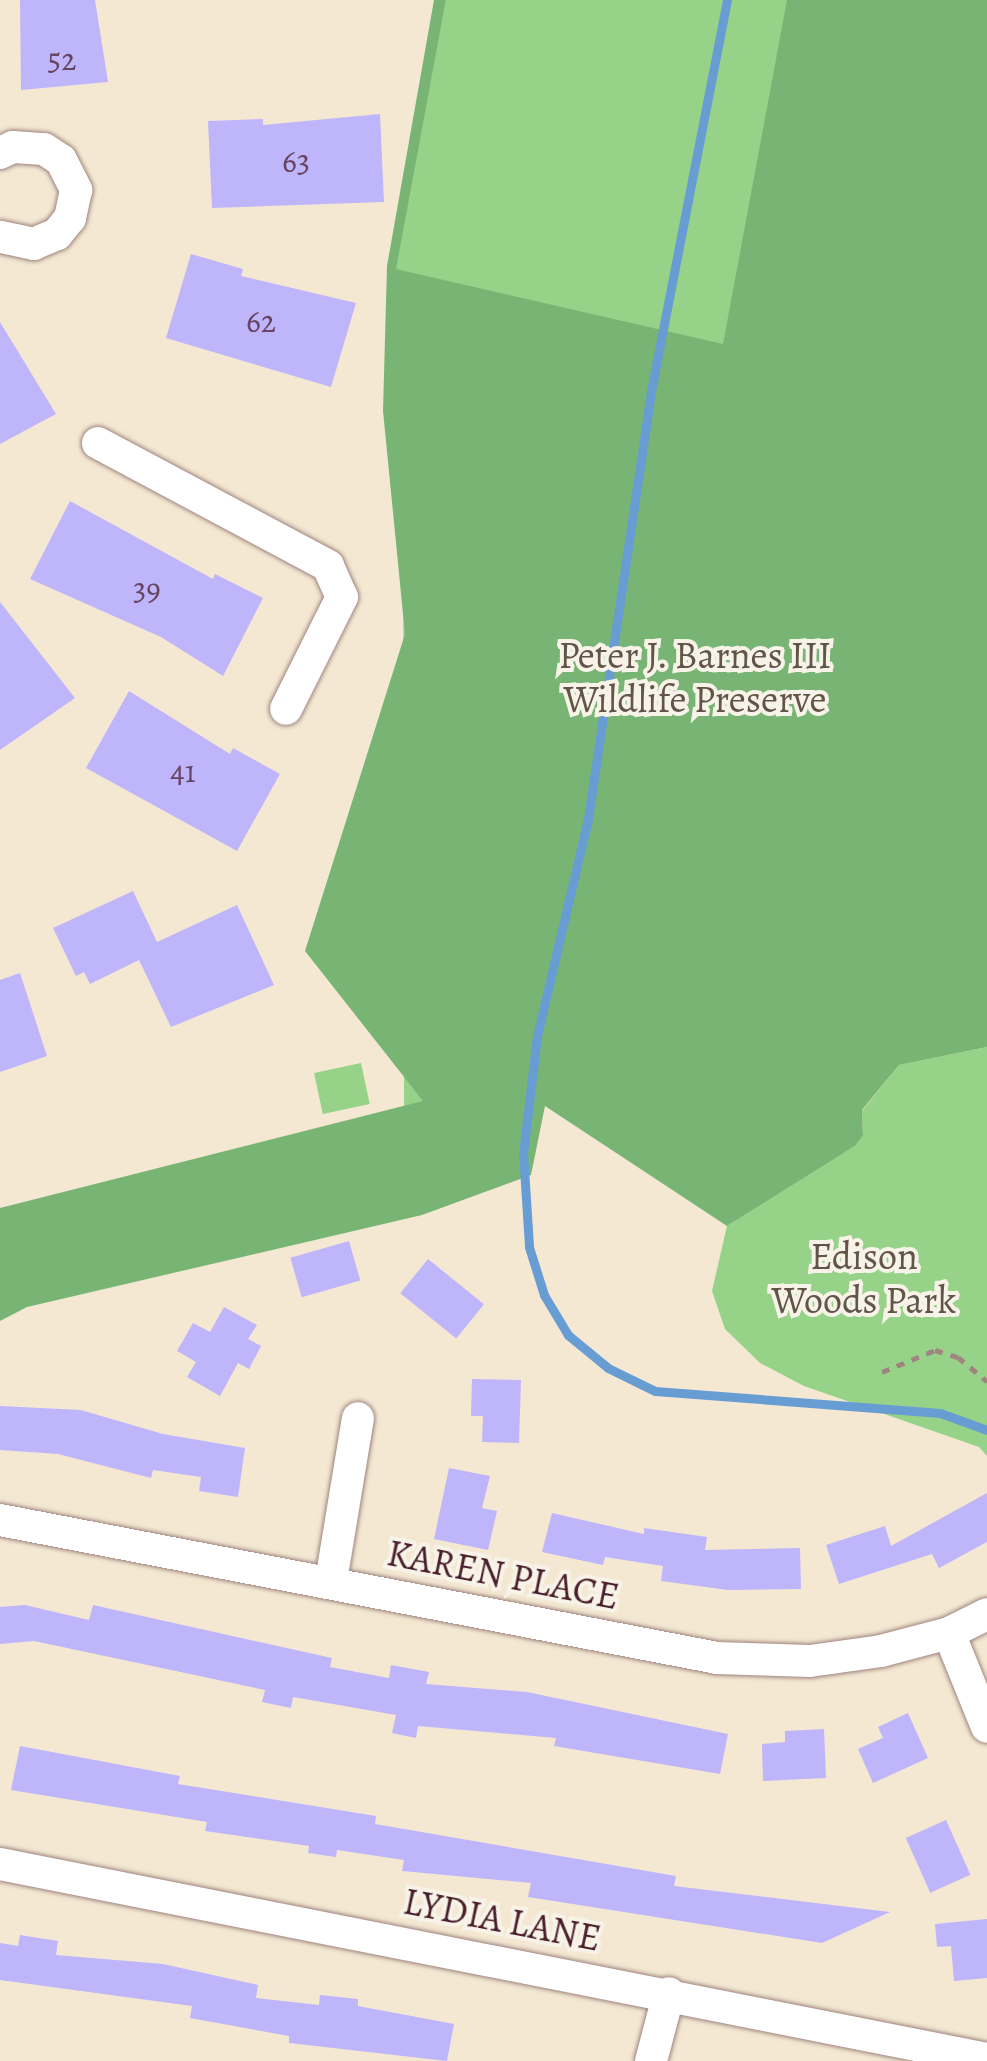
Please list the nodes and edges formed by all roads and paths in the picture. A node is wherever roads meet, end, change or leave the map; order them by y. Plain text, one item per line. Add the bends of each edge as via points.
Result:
1 (0, 154) edge
2 (0, 237) edge
3 (98, 443) dead end
4 (286, 709) dead end
5 (882, 1372) dead end
6 (987, 1381) edge
7 (358, 1418) dead end
8 (0, 1520) edge
9 (331, 1581) junction
10 (987, 1614) edge
11 (949, 1633) junction
12 (987, 1726) edge
13 (0, 1864) edge
14 (669, 1993) junction
15 (987, 2060) edge
16 (651, 2061) edge

1 - 2 street via 13,147 44,149 61,160 76,190 70,218 57,234 34,244
3 - 4 street via 328,566 342,598
5 - 6 path via 935,1350 958,1357
7 - 9 street
8 - 9 street, KAREN PLACE
9 - 11 street, KAREN PLACE via 764,1662 882,1651
10 - 11 street, KAREN PLACE
11 - 12 street
13 - 14 street, LYDIA LANE
14 - 15 street, LYDIA LANE
14 - 16 street

